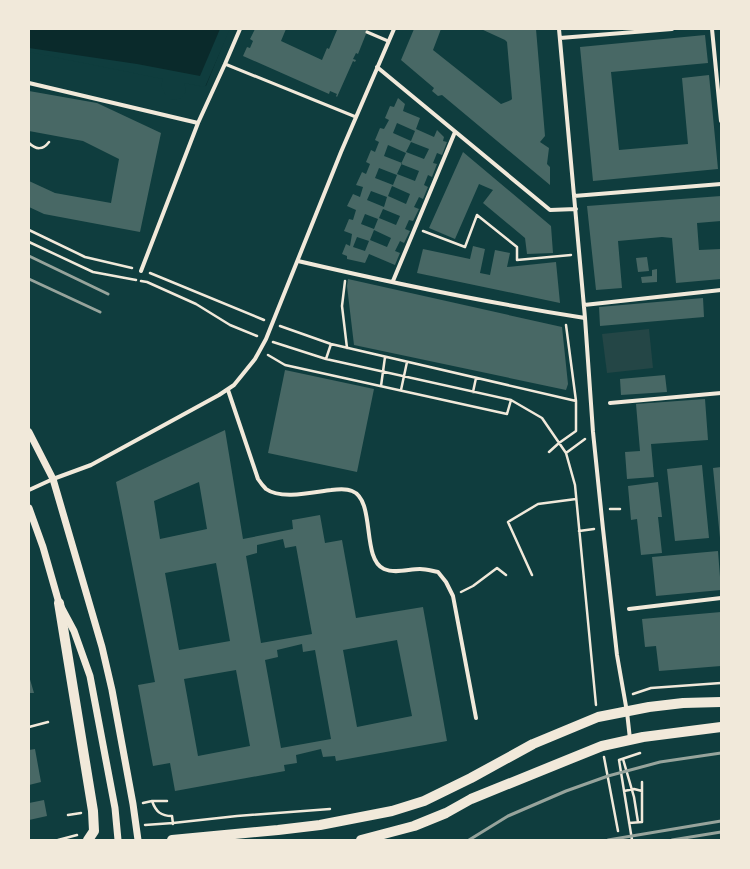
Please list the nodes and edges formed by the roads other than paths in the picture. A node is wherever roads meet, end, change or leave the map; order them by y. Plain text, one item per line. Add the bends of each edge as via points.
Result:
1 (240, 29) edge
2 (394, 29) edge
3 (559, 29) edge
4 (672, 29) edge
5 (712, 29) edge
6 (367, 32) dead end
7 (560, 38) junction
8 (388, 41) junction
9 (225, 64) junction
10 (377, 67) junction
11 (29, 83) edge
12 (356, 117) junction
13 (721, 122) edge
14 (198, 123) junction
15 (454, 132) junction
16 (721, 184) edge
17 (574, 196) junction
18 (576, 209) junction
19 (298, 261) junction
20 (141, 271) dead end
21 (393, 281) junction
22 (721, 290) edge
23 (584, 305) junction
24 (585, 318) junction
25 (228, 390) junction
26 (721, 393) edge
27 (610, 403) dead end
28 (29, 432) edge
29 (53, 479) junction
30 (29, 490) edge
31 (29, 508) edge
32 (721, 598) edge
33 (59, 603) junction
34 (629, 608) dead end
35 (721, 702) edge
36 (627, 712) junction
37 (476, 718) dead end
38 (721, 727) edge
39 (631, 740) junction
40 (88, 840) edge
41 (118, 840) edge
42 (138, 840) edge
43 (172, 840) edge
44 (361, 840) edge

1 - 9 street
2 - 8 street
3 - 7 street
4 - 7 street
5 - 13 street
6 - 8 lane
7 - 17 street
8 - 10 street
9 - 12 lane
9 - 14 street
10 - 12 street
10 - 15 street
11 - 14 street
12 - 19 street
14 - 20 street
15 - 18 street via 550,210
15 - 21 street
16 - 17 street
17 - 18 street
18 - 23 street
19 - 21 street
19 - 25 street via 266,339 255,359
21 - 24 street
22 - 23 street
23 - 24 street
24 - 36 street via 593,432 616,655
25 - 29 street via 91,465
25 - 37 street via 258,479 266,489 276,494 289,495 352,490 364,503 373,555 377,564 393,571 420,569 438,572 446,582 453,596
26 - 27 street
28 - 29 street
29 - 30 street
29 - 42 street via 106,662
31 - 33 street
32 - 34 street
33 - 40 main road via 93,811 94,831
33 - 41 street via 74,631 90,676 115,808
35 - 36 main road via 683,703
36 - 39 street
36 - 43 main road via 598,717 533,744 424,801 392,811 320,825
38 - 39 main road
39 - 44 main road via 602,746 471,799 414,826

